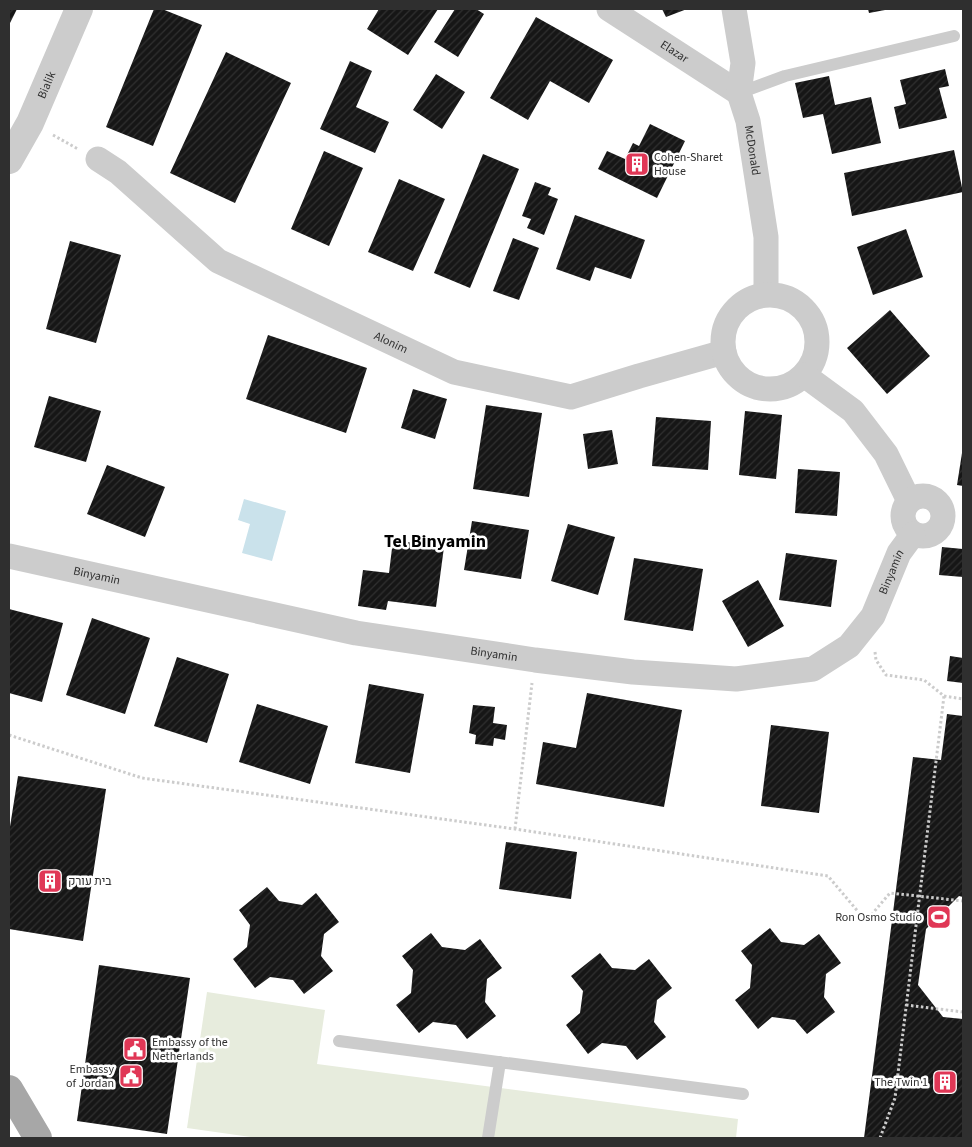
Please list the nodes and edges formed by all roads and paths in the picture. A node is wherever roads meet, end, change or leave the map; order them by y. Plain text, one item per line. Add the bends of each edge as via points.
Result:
1 (79, 9) edge
2 (609, 9) edge
3 (734, 9) edge
4 (954, 36) dead end
5 (739, 93) junction
6 (30, 123) junction
7 (98, 159) joint
8 (9, 160) edge
9 (766, 294) junction
10 (724, 352) junction
11 (804, 375) junction
12 (909, 501) junction
13 (953, 518) edge
14 (914, 534) junction
15 (9, 556) edge
16 (861, 631) junction
17 (535, 660) junction
18 (944, 696) junction
19 (963, 699) edge
20 (9, 735) edge
21 (515, 829) junction
22 (918, 897) junction
23 (963, 901) edge
24 (906, 1005) junction
25 (963, 1012) edge
26 (339, 1041) dead end
27 (500, 1062) junction
28 (9, 1089) edge
29 (743, 1094) dead end
30 (38, 1138) edge
31 (488, 1138) edge
32 (880, 1138) edge

1 - 6 street, Bialik
2 - 5 street, Elazar
3 - 5 street, McDonald via 743,63
4 - 5 lane via 785,76
5 - 9 street, McDonald via 748,121 766,237
6 - 7 path
6 - 8 street, Bialik
7 - 10 street, Alonim via 118,172 218,261 454,372 571,398
9 - 10 street via 750,299 728,321 723,336
9 - 11 street via 797,302 809,314 816,329 818,346 814,362
10 - 11 street via 729,366 750,385 779,389
11 - 12 street via 853,411 886,454
12 - 13 street via 929,496
12 - 14 street via 902,518 904,525
13 - 14 street via 932,534
14 - 16 street, Binyamin via 899,553 873,616
15 - 17 street, Binyamin via 356,633
16 - 17 street, Binyamin via 849,646 813,668 736,679 633,672
16 - 18 path via 873,644 876,660 886,675 924,680
17 - 21 path
18 - 19 path
18 - 22 path
20 - 21 path via 142,778
21 - 22 path via 828,876 866,921 890,893
22 - 23 path
22 - 24 path
24 - 25 path
24 - 32 path via 895,1098
26 - 27 lane
27 - 29 lane
27 - 31 lane
28 - 30 main road

